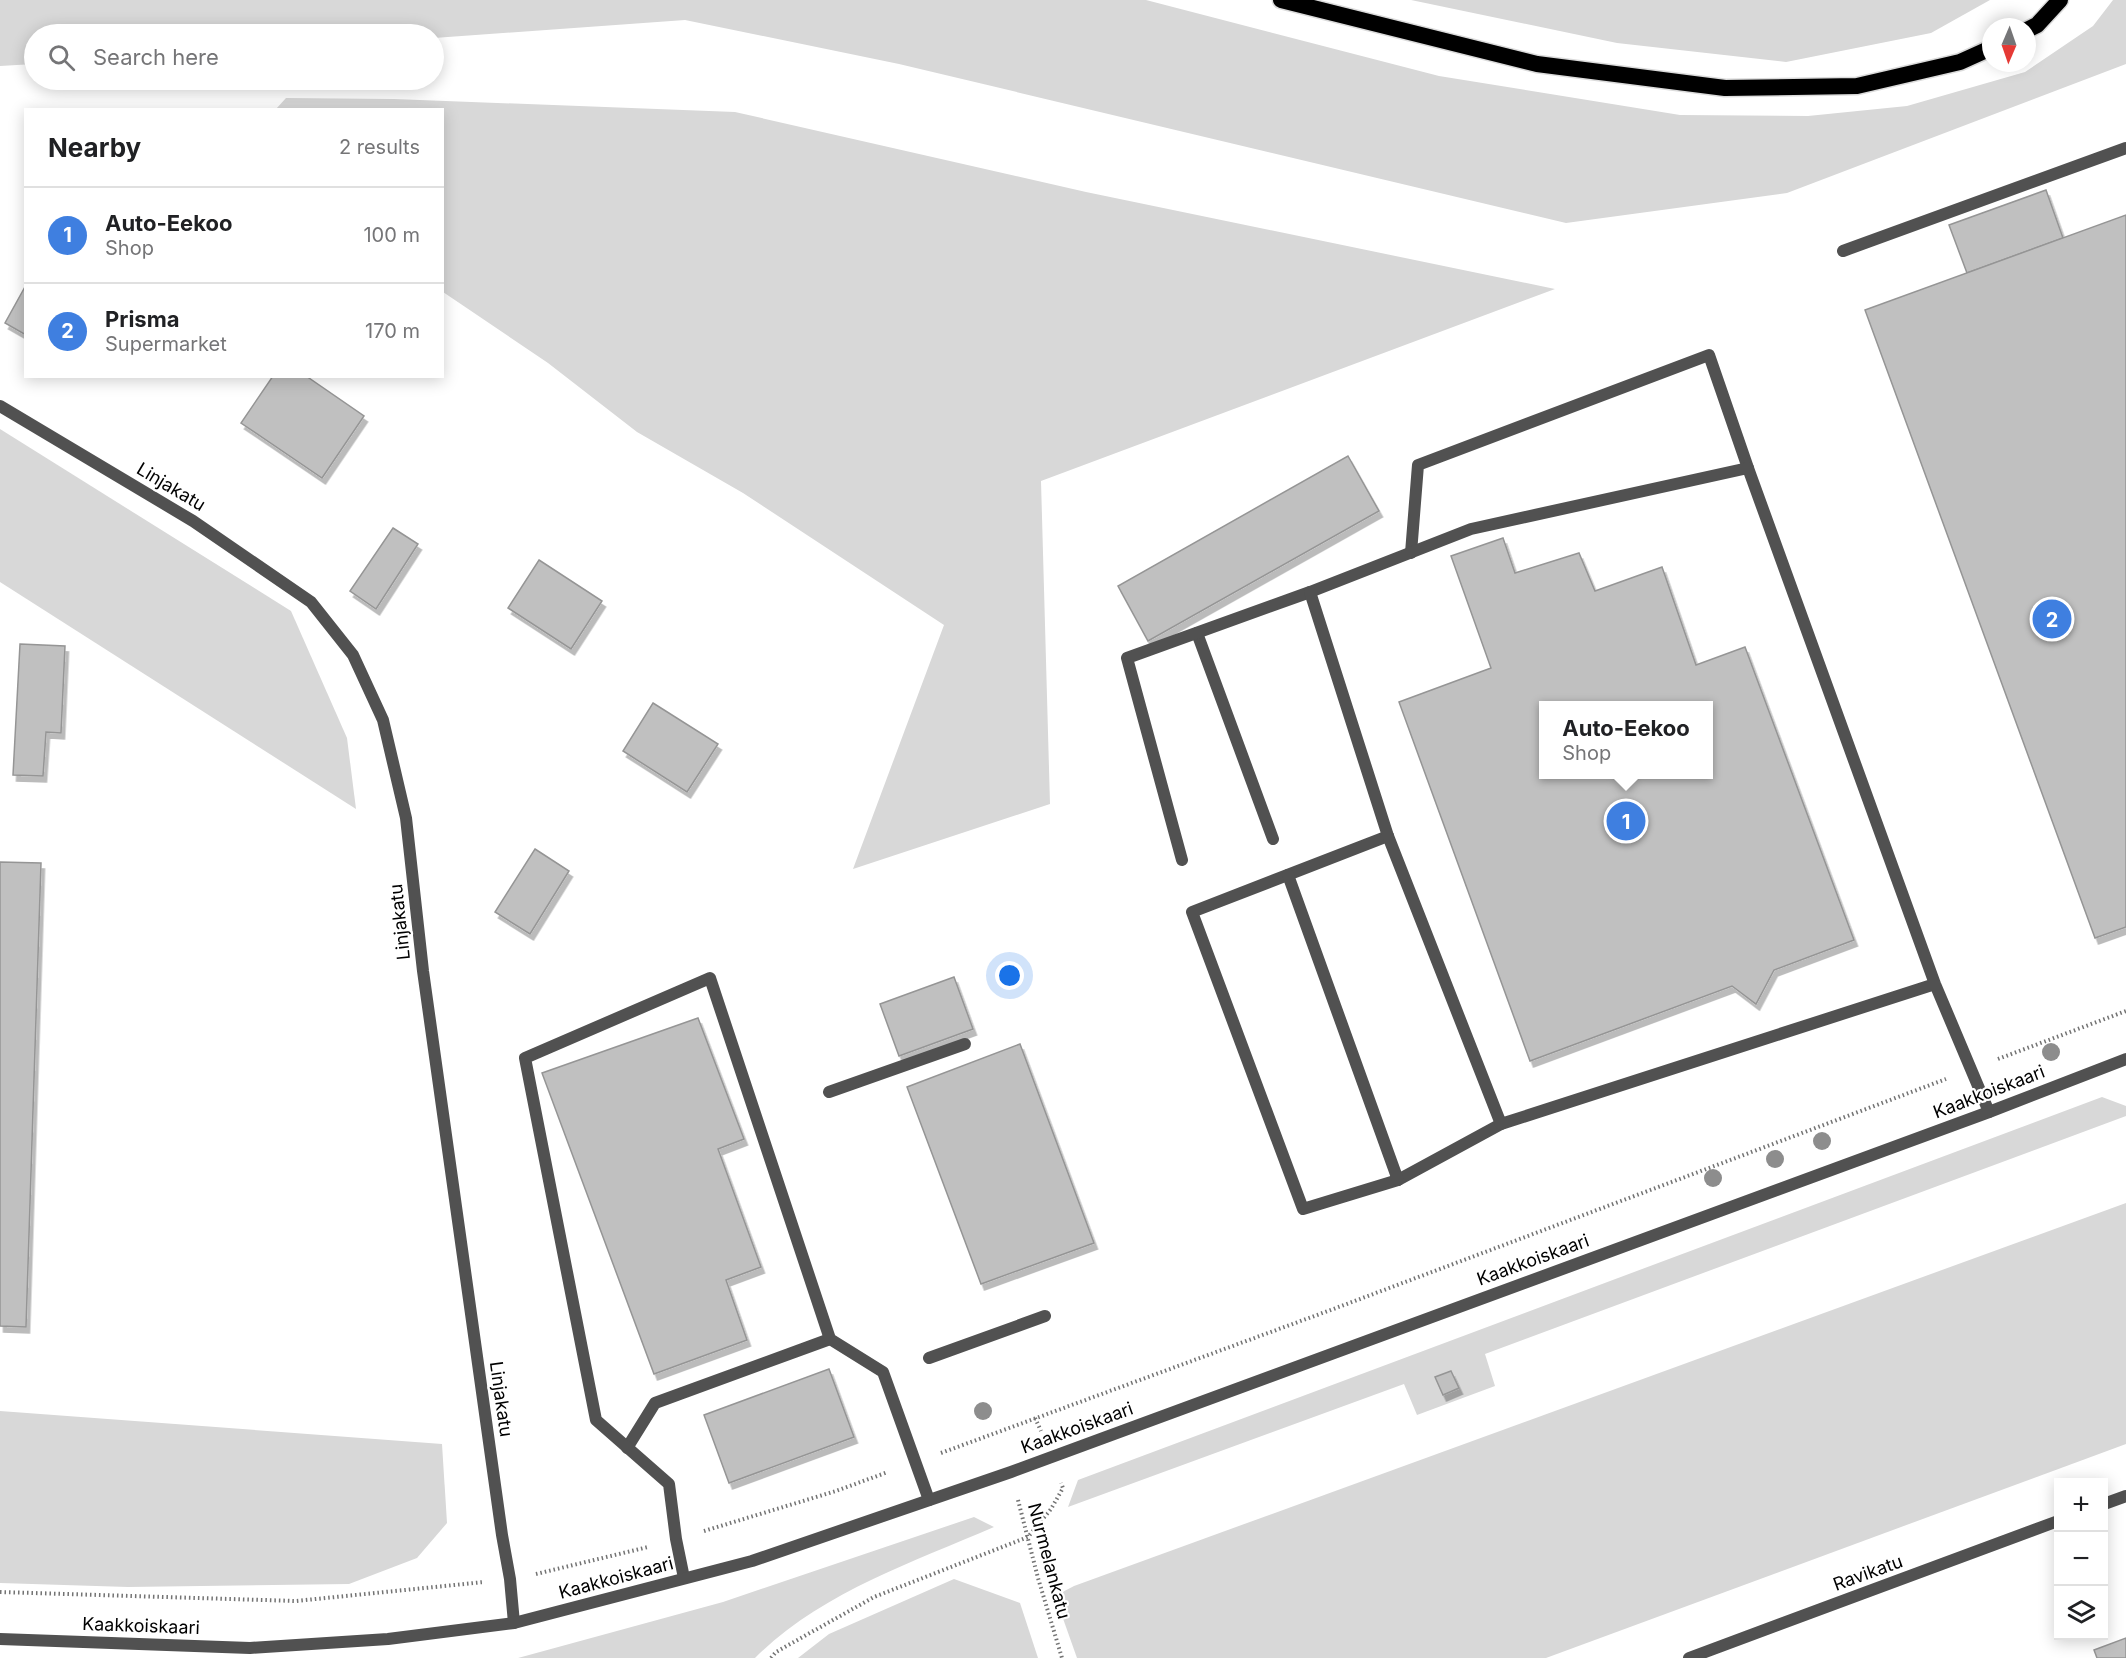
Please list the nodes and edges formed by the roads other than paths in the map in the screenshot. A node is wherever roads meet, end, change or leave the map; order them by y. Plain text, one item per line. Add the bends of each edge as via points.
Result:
1 (1281, 0) edge
2 (2060, 0) edge
3 (2036, 26) edge
4 (1982, 52) edge
5 (2126, 148) edge
6 (1843, 251) dead end
7 (0, 406) edge
8 (1748, 468) junction
9 (1411, 553) junction
10 (1310, 592) junction
11 (1197, 633) junction
12 (1388, 836) junction
13 (1273, 839) dead end
14 (1182, 860) dead end
15 (1288, 875) junction
16 (1935, 984) junction
17 (965, 1044) dead end
18 (2126, 1059) edge
19 (829, 1092) dead end
20 (1989, 1112) junction
21 (1502, 1124) junction
22 (1398, 1180) junction
23 (1045, 1316) dead end
24 (830, 1339) junction
25 (929, 1358) dead end
26 (627, 1448) junction
27 (2126, 1496) edge
28 (929, 1500) junction
29 (2108, 1502) edge
30 (2054, 1522) edge
31 (684, 1578) junction
32 (514, 1623) junction
33 (0, 1639) edge
34 (1689, 1658) edge

1 - 4 highway via 1537,64 1725,88 1857,86 1960,62
2 - 3 highway
5 - 6 street
7 - 32 street, Linjakatu via 193,521 311,602 353,655 383,720 406,818 423,971
8 - 9 street via 1471,529
8 - 9 street via 1709,355 1418,465
8 - 16 street
9 - 10 street
10 - 11 street
10 - 12 street
11 - 13 street
11 - 14 street via 1127,658
12 - 15 street
12 - 21 street
15 - 22 street
15 - 22 street via 1192,912 1303,1209
16 - 20 street
16 - 21 street
17 - 19 street
18 - 20 street, Kaakkoiskaari
20 - 28 street, Kaakkoiskaari
21 - 22 street
23 - 25 street
24 - 26 street via 655,1403
24 - 26 street via 710,978 525,1058 596,1420
24 - 28 street via 883,1372
26 - 31 street via 669,1484
27 - 29 street
28 - 31 street, Kaakkoiskaari via 752,1561
30 - 34 street, Ravikatu
31 - 32 street, Kaakkoiskaari
32 - 33 street, Kaakkoiskaari via 388,1639 250,1648

